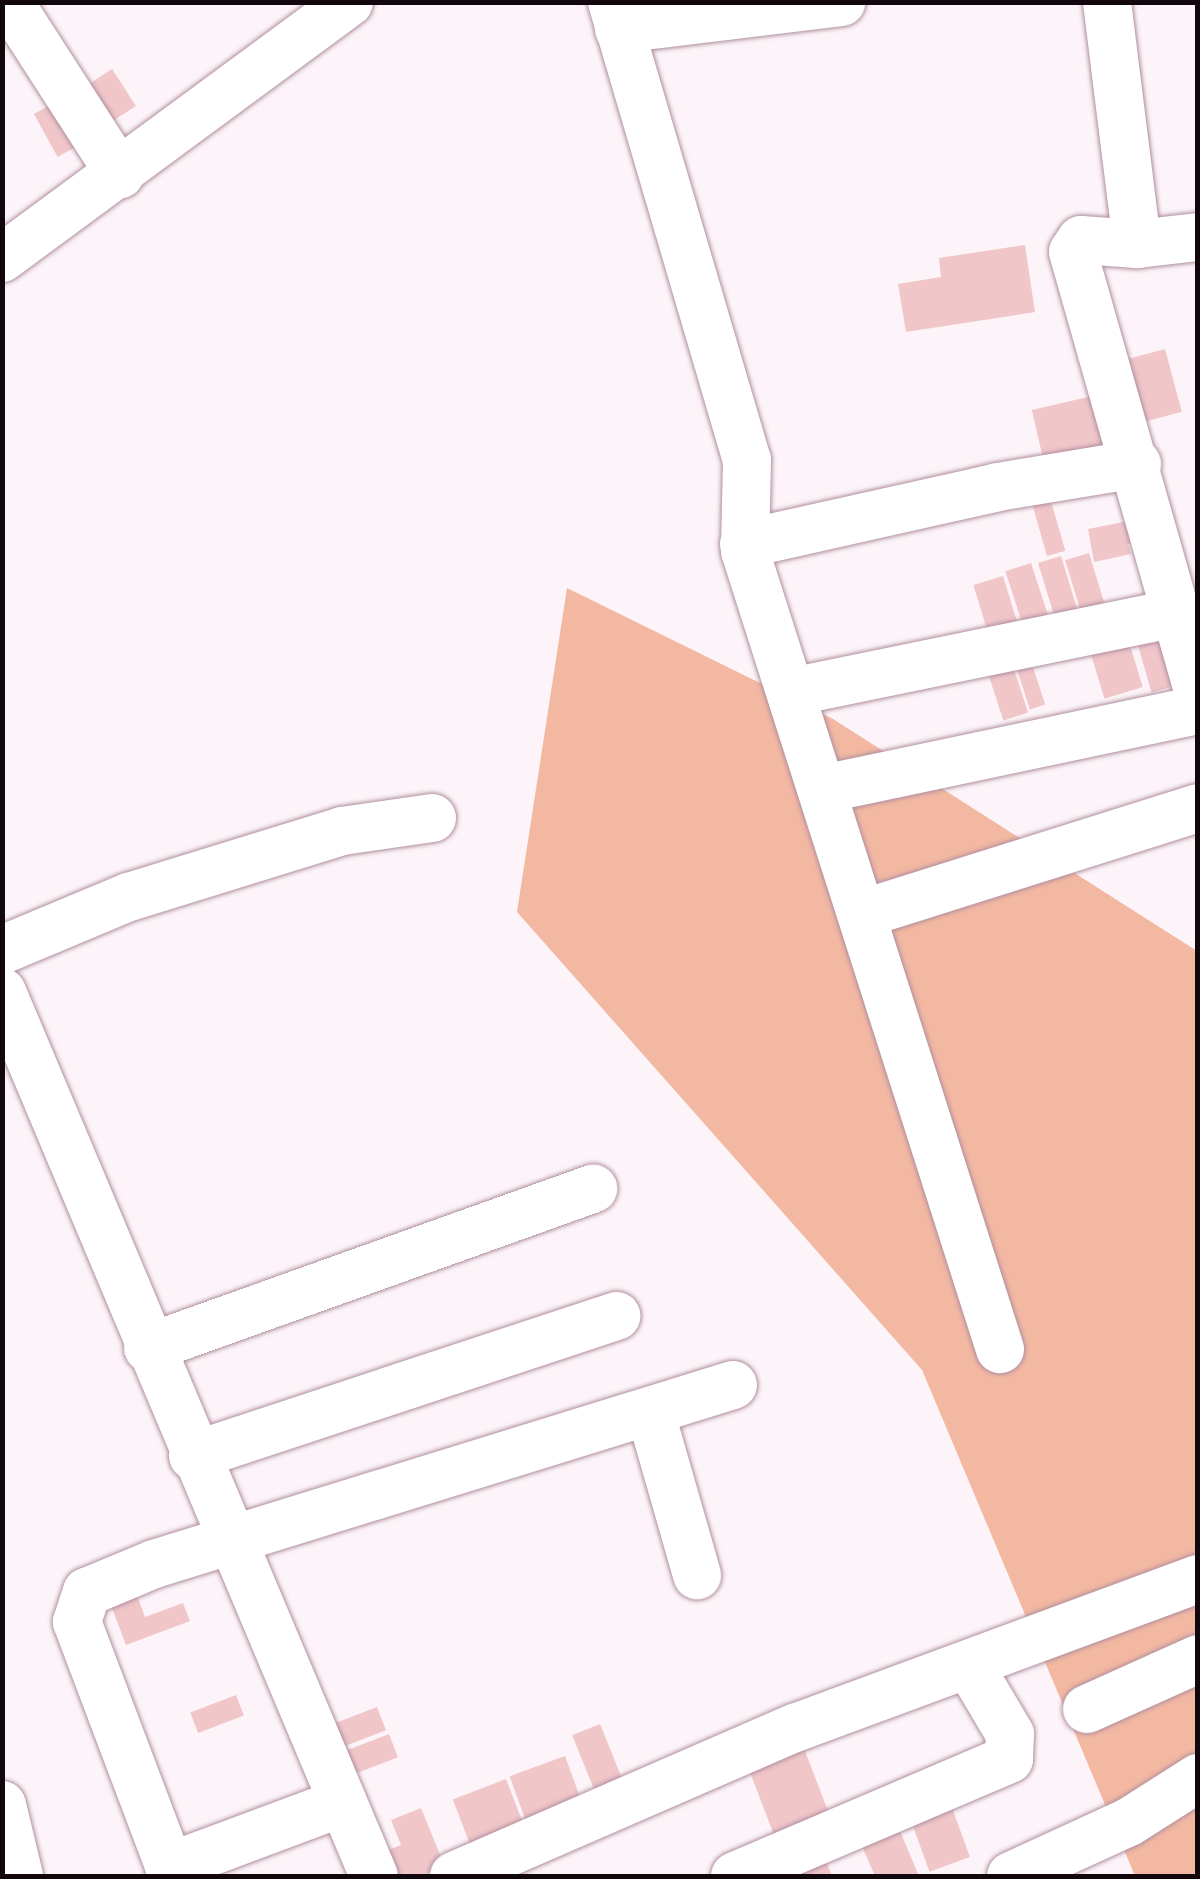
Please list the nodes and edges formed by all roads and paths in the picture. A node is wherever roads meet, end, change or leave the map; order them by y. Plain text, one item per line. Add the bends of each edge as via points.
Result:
1 (298, 2) edge
2 (349, 2) edge
3 (842, 2) edge
4 (1106, 2) edge
5 (616, 16) edge
6 (12, 28) edge
7 (110, 161) junction
8 (2, 220) edge
9 (1198, 236) edge
10 (1137, 244) junction
11 (2, 258) edge
12 (1138, 464) junction
13 (744, 544) junction
14 (1179, 583) edge
15 (791, 692) junction
16 (1198, 692) edge
17 (1198, 710) edge
18 (823, 788) junction
19 (1198, 808) edge
20 (432, 818) dead end
21 (862, 914) junction
22 (2, 950) edge
23 (2, 992) edge
24 (593, 1188) dead end
25 (616, 1316) dead end
26 (148, 1348) junction
27 (1000, 1349) dead end
28 (733, 1385) dead end
29 (650, 1411) junction
30 (193, 1456) junction
31 (230, 1542) junction
32 (697, 1575) dead end
33 (1198, 1579) edge
34 (1198, 1658) edge
35 (969, 1666) junction
36 (1086, 1709) dead end
37 (1198, 1778) edge
38 (341, 1803) junction
39 (2, 1806) edge
40 (171, 1872) edge
41 (15, 1875) edge
42 (374, 1876) edge
43 (454, 1876) edge
44 (735, 1876) edge
45 (1010, 1876) edge

1 - 7 street
2 - 7 street
3 - 5 street
4 - 10 street
5 - 13 street via 747,460
6 - 7 street
7 - 8 street
7 - 11 street
9 - 10 street
10 - 12 street via 1082,240 1073,252
12 - 13 street via 998,487
12 - 14 street
13 - 15 street
14 - 15 street
14 - 16 street
15 - 18 street
17 - 18 street
18 - 21 street
19 - 21 street
20 - 22 street via 342,831 129,897
21 - 27 street
23 - 26 street
24 - 26 street
25 - 30 street
26 - 30 street
28 - 29 street
29 - 31 street
29 - 32 street
30 - 31 street
31 - 38 street
31 - 40 street via 88,1592 77,1609
33 - 35 street
34 - 36 street
35 - 43 street via 795,1728
35 - 44 street via 1010,1734 1009,1758
37 - 45 street via 1129,1822
38 - 40 street
38 - 42 street
39 - 41 street

